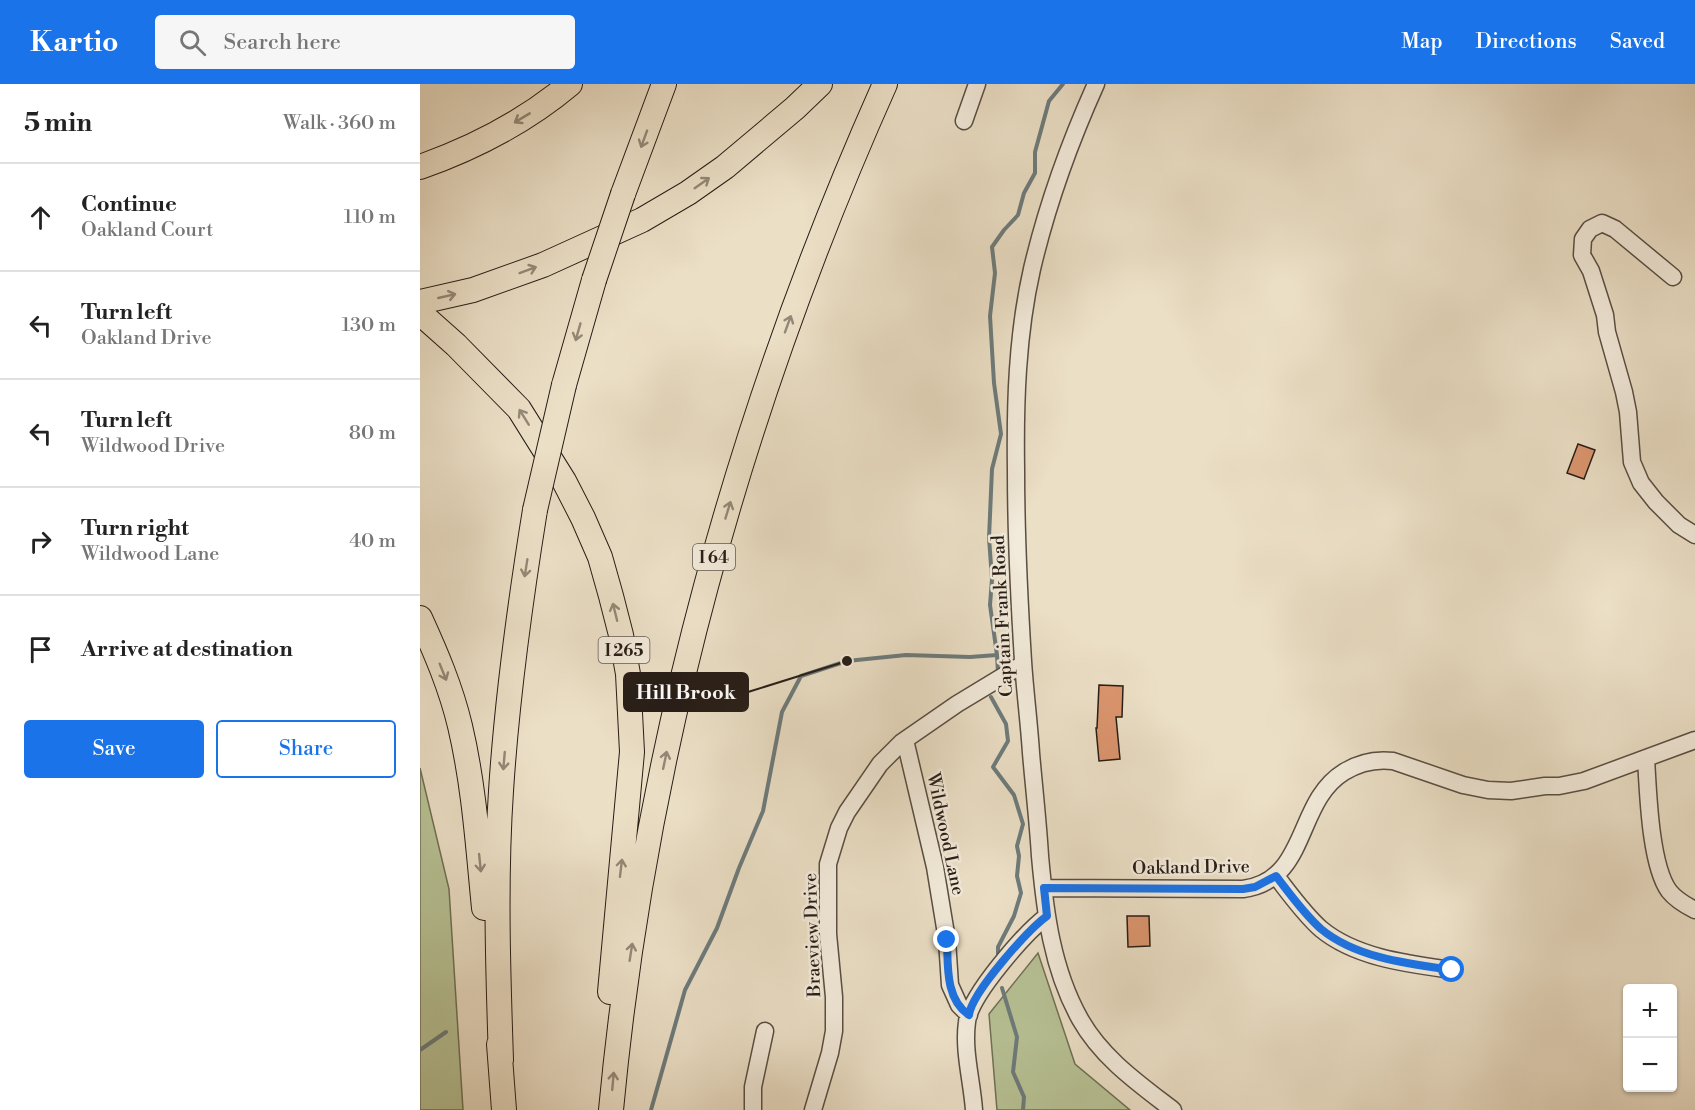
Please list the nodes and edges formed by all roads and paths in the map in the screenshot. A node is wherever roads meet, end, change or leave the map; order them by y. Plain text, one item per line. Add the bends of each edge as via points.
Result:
1 (570, 84) edge
2 (664, 84) edge
3 (820, 84) edge
4 (885, 84) edge
5 (976, 84) edge
6 (1096, 84) edge
7 (964, 121) dead end
8 (420, 168) edge
9 (1673, 277) dead end
10 (420, 302) edge
11 (420, 314) edge
12 (1695, 535) edge
13 (420, 618) edge
14 (1023, 664) junction
15 (905, 740) junction
16 (1695, 740) edge
17 (1646, 758) junction
18 (1276, 876) junction
19 (1044, 888) junction
20 (1695, 910) edge
21 (1047, 916) junction
22 (1452, 970) dead end
23 (969, 1015) junction
24 (765, 1031) dead end
25 (616, 1051) junction
26 (501, 1060) junction
27 (504, 1110) edge
28 (611, 1110) edge
29 (753, 1110) edge
30 (813, 1110) edge
31 (974, 1110) edge
32 (1173, 1110) edge

1 -> 8 highway via 503,130
2 -> 26 highway, bridge via 594,280 535,510 510,686 501,792
10 -> 3 highway via 473,290 543,265 642,220 688,193 760,138
25 -> 4 highway, I 64 via 662,778 719,539 805,277
5 - 7 street
6 - 14 street, Captain Frank Road via 1067,152 1044,223 1020,346 1016,517
9 - 12 street via 1615,229 1602,223 1590,229 1582,240 1582,255 1605,315 1606,332 1624,392 1632,462 1641,483 1656,502
25 -> 11 highway, I 265 via 609,1002 632,752 628,674 611,596 583,518 519,409
13 -> 26 highway via 447,682 469,769
14 - 15 street, Braeview Drive
14 - 19 street, Captain Frank Road
15 - 23 street, Wildwood Lane via 935,867 950,985 959,1005
15 - 30 street, Braeview Drive via 879,764 862,788 846,812 832,846 828,864 828,934 834,1031
16 - 17 street, Oakland Drive
17 - 18 street, Oakland Drive via 1584,781 1512,791 1463,784 1394,761 1362,763 1326,786 1292,856
17 - 20 street via 1659,873 1676,899
18 - 19 street, Oakland Drive via 1243,889
18 - 22 street via 1313,921 1339,942 1381,956
19 - 21 street, Captain Frank Road
21 - 23 street via 983,987
21 - 32 street, Captain Frank Road via 1064,982 1080,1019 1117,1066
23 - 31 street via 967,1048
24 - 29 street via 753,1087
28 -> 25 highway, I 64
26 - 27 highway

